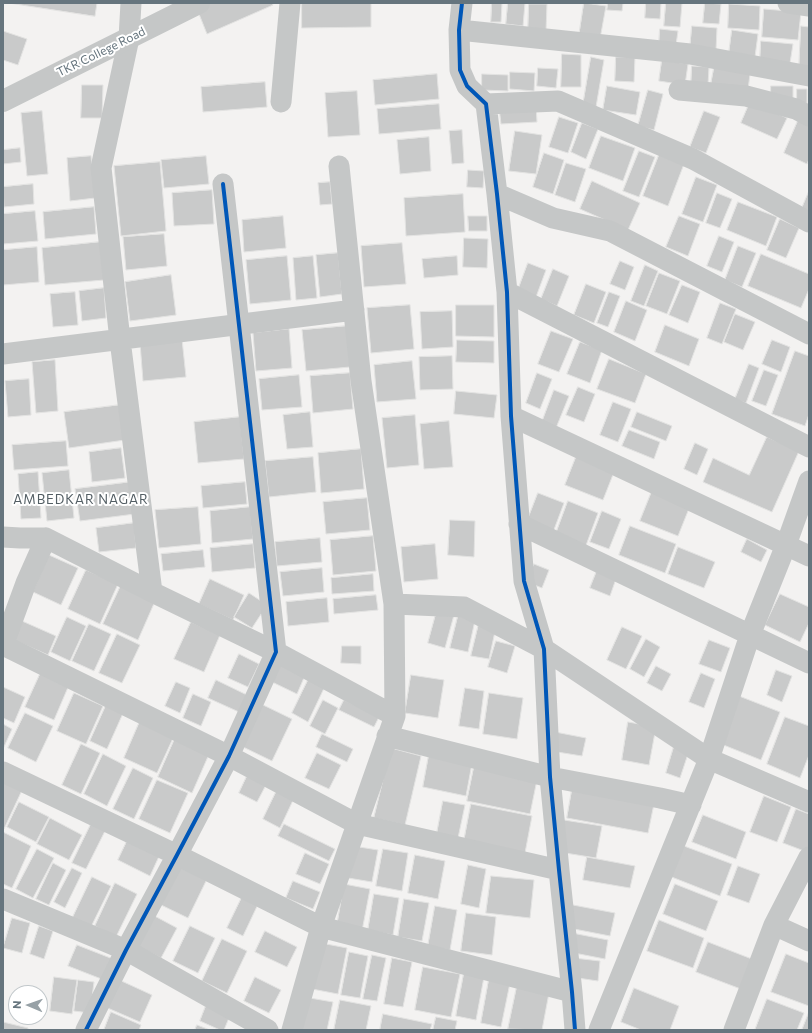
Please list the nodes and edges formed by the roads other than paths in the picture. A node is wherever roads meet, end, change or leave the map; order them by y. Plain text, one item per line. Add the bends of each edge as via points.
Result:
1 (131, 3) edge
2 (199, 3) edge
3 (290, 3) edge
4 (462, 3) edge
5 (788, 3) edge
6 (809, 6) edge
7 (459, 30) junction
8 (128, 38) junction
9 (809, 76) edge
10 (679, 90) dead end
11 (3, 100) edge
12 (281, 102) dead end
13 (486, 104) junction
14 (809, 116) edge
15 (339, 166) dead end
16 (223, 184) dead end
17 (497, 194) junction
18 (809, 222) edge
19 (507, 292) junction
20 (354, 310) junction
21 (238, 325) junction
22 (809, 334) edge
23 (120, 340) junction
24 (3, 354) edge
25 (510, 416) junction
26 (809, 447) edge
27 (809, 481) edge
28 (519, 524) junction
29 (3, 537) edge
30 (46, 538) junction
31 (786, 545) junction
32 (809, 556) edge
33 (152, 592) junction
34 (394, 604) junction
35 (750, 634) junction
36 (3, 645) edge
37 (544, 649) junction
38 (276, 652) junction
39 (809, 663) edge
40 (395, 716) junction
41 (387, 736) junction
42 (229, 756) junction
43 (709, 759) junction
44 (3, 772) edge
45 (550, 777) junction
46 (809, 802) edge
47 (691, 805) junction
48 (358, 824) junction
49 (177, 855) junction
50 (809, 857) edge
51 (559, 870) junction
52 (3, 899) edge
53 (774, 926) junction
54 (321, 927) junction
55 (809, 941) edge
56 (126, 950) junction
57 (572, 992) junction
58 (86, 1030) edge
59 (268, 1030) edge
60 (292, 1030) edge
61 (575, 1030) edge
62 (599, 1030) edge
63 (734, 1030) edge

1 - 8 street
2 - 8 street, TKR College Road
3 - 12 street
4 - 7 street
5 - 6 street
7 - 9 street via 690,54
7 - 13 street via 460,70 468,86
8 - 11 street, TKR College Road
8 - 23 street via 102,168
10 - 14 street via 746,96 796,109
13 - 17 street
13 - 18 street via 558,101 693,159
15 - 20 street
16 - 21 street
17 - 19 street
17 - 22 street via 553,218 610,231
19 - 25 street
19 - 26 street
20 - 21 street
20 - 34 street via 361,381
21 - 23 street
21 - 38 street
23 - 24 street
23 - 33 street
25 - 28 street
25 - 31 street
27 - 31 street
28 - 35 street
28 - 37 street via 524,581
29 - 30 street
30 - 33 street
30 - 36 street
31 - 32 street
31 - 35 street
33 - 38 street
34 - 37 street via 464,606
34 - 40 street
35 - 39 street
35 - 43 street
36 - 42 street
37 - 43 street
37 - 45 street
38 - 40 street
38 - 42 street
40 - 41 street
41 - 45 street
41 - 48 street
42 - 48 street
42 - 49 street
43 - 46 street
43 - 47 street
44 - 49 street
45 - 47 street
45 - 51 street
47 - 62 street
48 - 51 street
48 - 54 street
49 - 54 street
49 - 56 street
50 - 53 street
51 - 57 street
52 - 56 street
53 - 55 street
53 - 63 street
54 - 57 street
54 - 60 street
56 - 58 street
56 - 59 street
57 - 61 street

